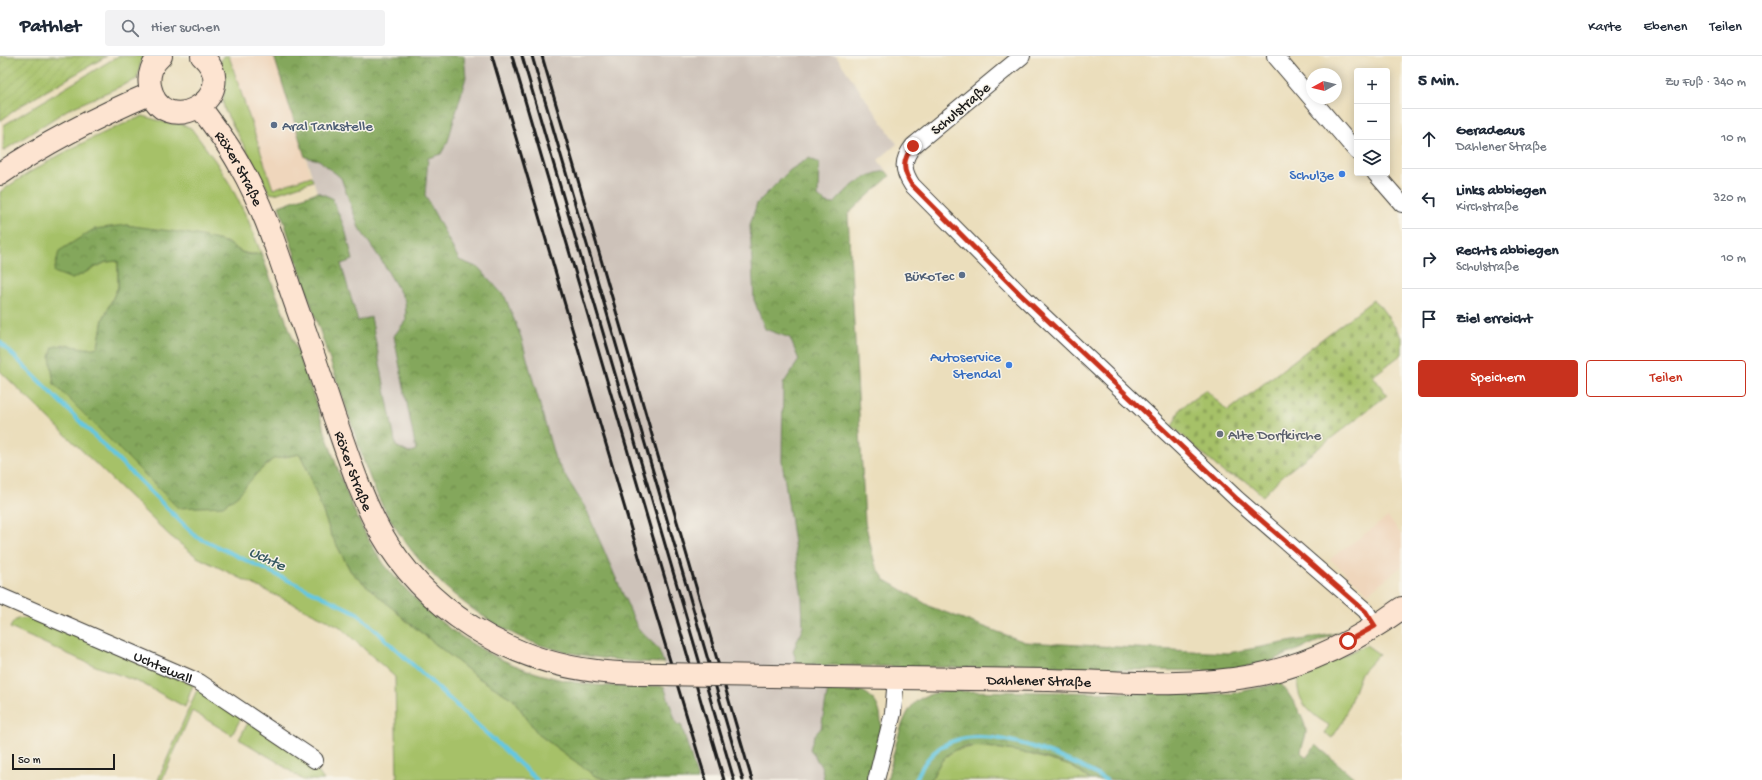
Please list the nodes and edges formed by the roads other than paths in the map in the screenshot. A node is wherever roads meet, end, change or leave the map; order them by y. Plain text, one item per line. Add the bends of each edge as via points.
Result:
1 (161, 56) edge
2 (202, 56) edge
3 (1022, 56) edge
4 (1275, 56) edge
5 (152, 93) junction
6 (200, 107) junction
7 (1354, 148) edge
8 (0, 174) edge
9 (1378, 176) edge
10 (1402, 204) edge
11 (0, 596) edge
12 (1402, 608) edge
13 (1375, 626) junction
14 (660, 674) joint
15 (896, 678) junction
16 (315, 760) dead end
17 (876, 780) edge

1 - 5 street via 154,63 150,75
2 - 6 street via 211,70 213,81 211,93
3 - 13 street, Schulstraße via 913,146 906,155 906,176 1020,294 1237,499 1366,612
4 - 7 street
5 - 6 street via 158,103 172,112 184,113
5 - 8 street via 107,112 63,135
6 - 14 street, Röxer Straße via 228,145 260,205 358,485 380,531 411,574 435,599 463,620 494,640 520,652 558,664 595,671
9 - 10 street
11 - 16 street, Uchtewall via 199,682
12 - 13 street, Dahlener Straße
13 - 15 street, Dahlener Straße via 1305,661 1272,671 1219,680 1140,682
14 - 15 street, Dahlener Straße, bridge
15 - 17 street via 893,713

